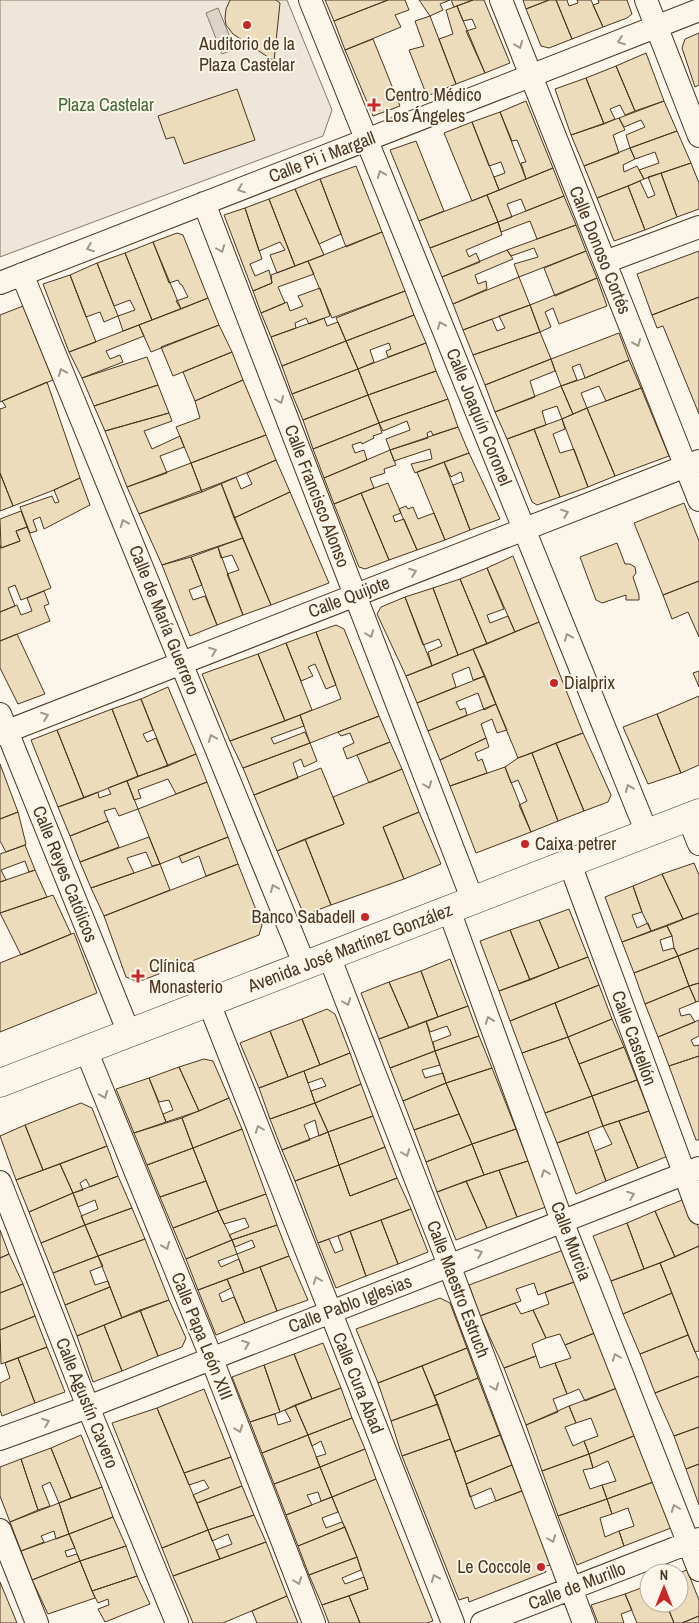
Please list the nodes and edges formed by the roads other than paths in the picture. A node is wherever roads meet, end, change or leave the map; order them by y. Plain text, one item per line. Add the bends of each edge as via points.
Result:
1 (310, 0) edge
2 (501, 0) edge
3 (646, 0) edge
4 (699, 10) edge
5 (656, 27) junction
6 (531, 76) junction
7 (699, 136) edge
8 (367, 140) junction
9 (204, 203) junction
10 (699, 227) edge
11 (605, 262) junction
12 (22, 274) junction
13 (0, 283) edge
14 (692, 463) edge
15 (699, 500) edge
16 (524, 529) junction
17 (355, 595) junction
18 (182, 663) junction
19 (2, 726) edge
20 (694, 815) edge
21 (647, 833) junction
22 (699, 844) edge
23 (570, 864) junction
24 (461, 905) junction
25 (317, 961) junction
26 (209, 1003) junction
27 (130, 1033) junction
28 (86, 1050) junction
29 (0, 1084) edge
30 (691, 1171) edge
31 (0, 1182) edge
32 (699, 1213) edge
33 (562, 1221) junction
34 (449, 1265) junction
35 (330, 1312) junction
36 (211, 1357) junction
37 (88, 1407) junction
38 (0, 1439) edge
39 (0, 1530) edge
40 (694, 1541) edge
41 (699, 1570) edge
42 (571, 1589) junction
43 (38, 1623) edge
44 (177, 1623) edge
45 (314, 1623) edge
46 (453, 1623) edge
47 (482, 1623) edge
48 (584, 1623) edge

1 - 8 street, Calle Joaquín Coronel
2 -> 6 street, Calle Donoso Cortés
3 - 5 street
4 - 5 street, Calle Pi i Margall
5 -> 6 street, Calle Pi i Margall
5 - 7 street
6 - 8 street, Calle Pi i Margall
6 - 11 street, Calle Donoso Cortés
8 -> 9 street, Calle Pi i Margall
16 -> 8 street, Calle Joaquín Coronel
9 -> 12 street, Calle Pi i Margall
9 -> 17 street, Calle Francisco Alonso
10 - 11 street
11 -> 14 street, Calle Donoso Cortés
12 - 13 street, Calle Pi i Margall
18 -> 12 street, Calle de María Guerrero
14 - 15 street, Calle Donoso Cortés
16 -> 14 street, Calle Quijote
17 -> 16 street, Calle Quijote
21 -> 16 street, Calle Joaquín Coronel
18 -> 17 street, Calle Quijote
17 -> 24 street, Calle Francisco Alonso
19 -> 18 street, Calle Quijote
25 -> 18 street, Calle de María Guerrero
19 - 27 street, Calle Reyes Católicos
20 - 21 street, Avenida José Martínez González
20 - 22 street
21 - 23 street, Avenida José Martínez González
23 - 24 street, Avenida José Martínez González
23 - 30 street, Calle Castellón
24 - 25 street, Avenida José Martínez González
33 -> 24 street, Calle Murcia
25 - 26 street, Avenida José Martínez González
25 -> 34 street, Calle Maestro Estruch
26 - 27 street, Avenida José Martínez González
35 -> 26 street, Calle Cura Abad
27 - 28 street, Avenida José Martínez González
28 - 29 street, Avenida José Martínez González
28 -> 36 street, Calle Papa León XIII
30 - 32 street, Calle Castellón
33 -> 30 street, Calle Pablo Iglesias
31 - 37 street, Calle Agustín Cavero
34 -> 33 street, Calle Pablo Iglesias
40 -> 33 street, Calle Murcia
34 - 35 street, Calle Pablo Iglesias
34 -> 42 street, Calle Maestro Estruch
36 -> 35 street, Calle Pablo Iglesias
46 -> 35 street, Calle Cura Abad
36 - 37 street, Calle Pablo Iglesias
36 -> 45 street, Calle Papa León XIII
38 -> 37 street, Calle Pablo Iglesias
37 - 44 street, Calle Agustín Cavero
39 - 43 street
40 - 41 street, Calle Murcia
40 - 42 street, Calle de Murillo
42 - 47 street, Calle de Murillo
42 - 48 street, Calle Maestro Estruch

